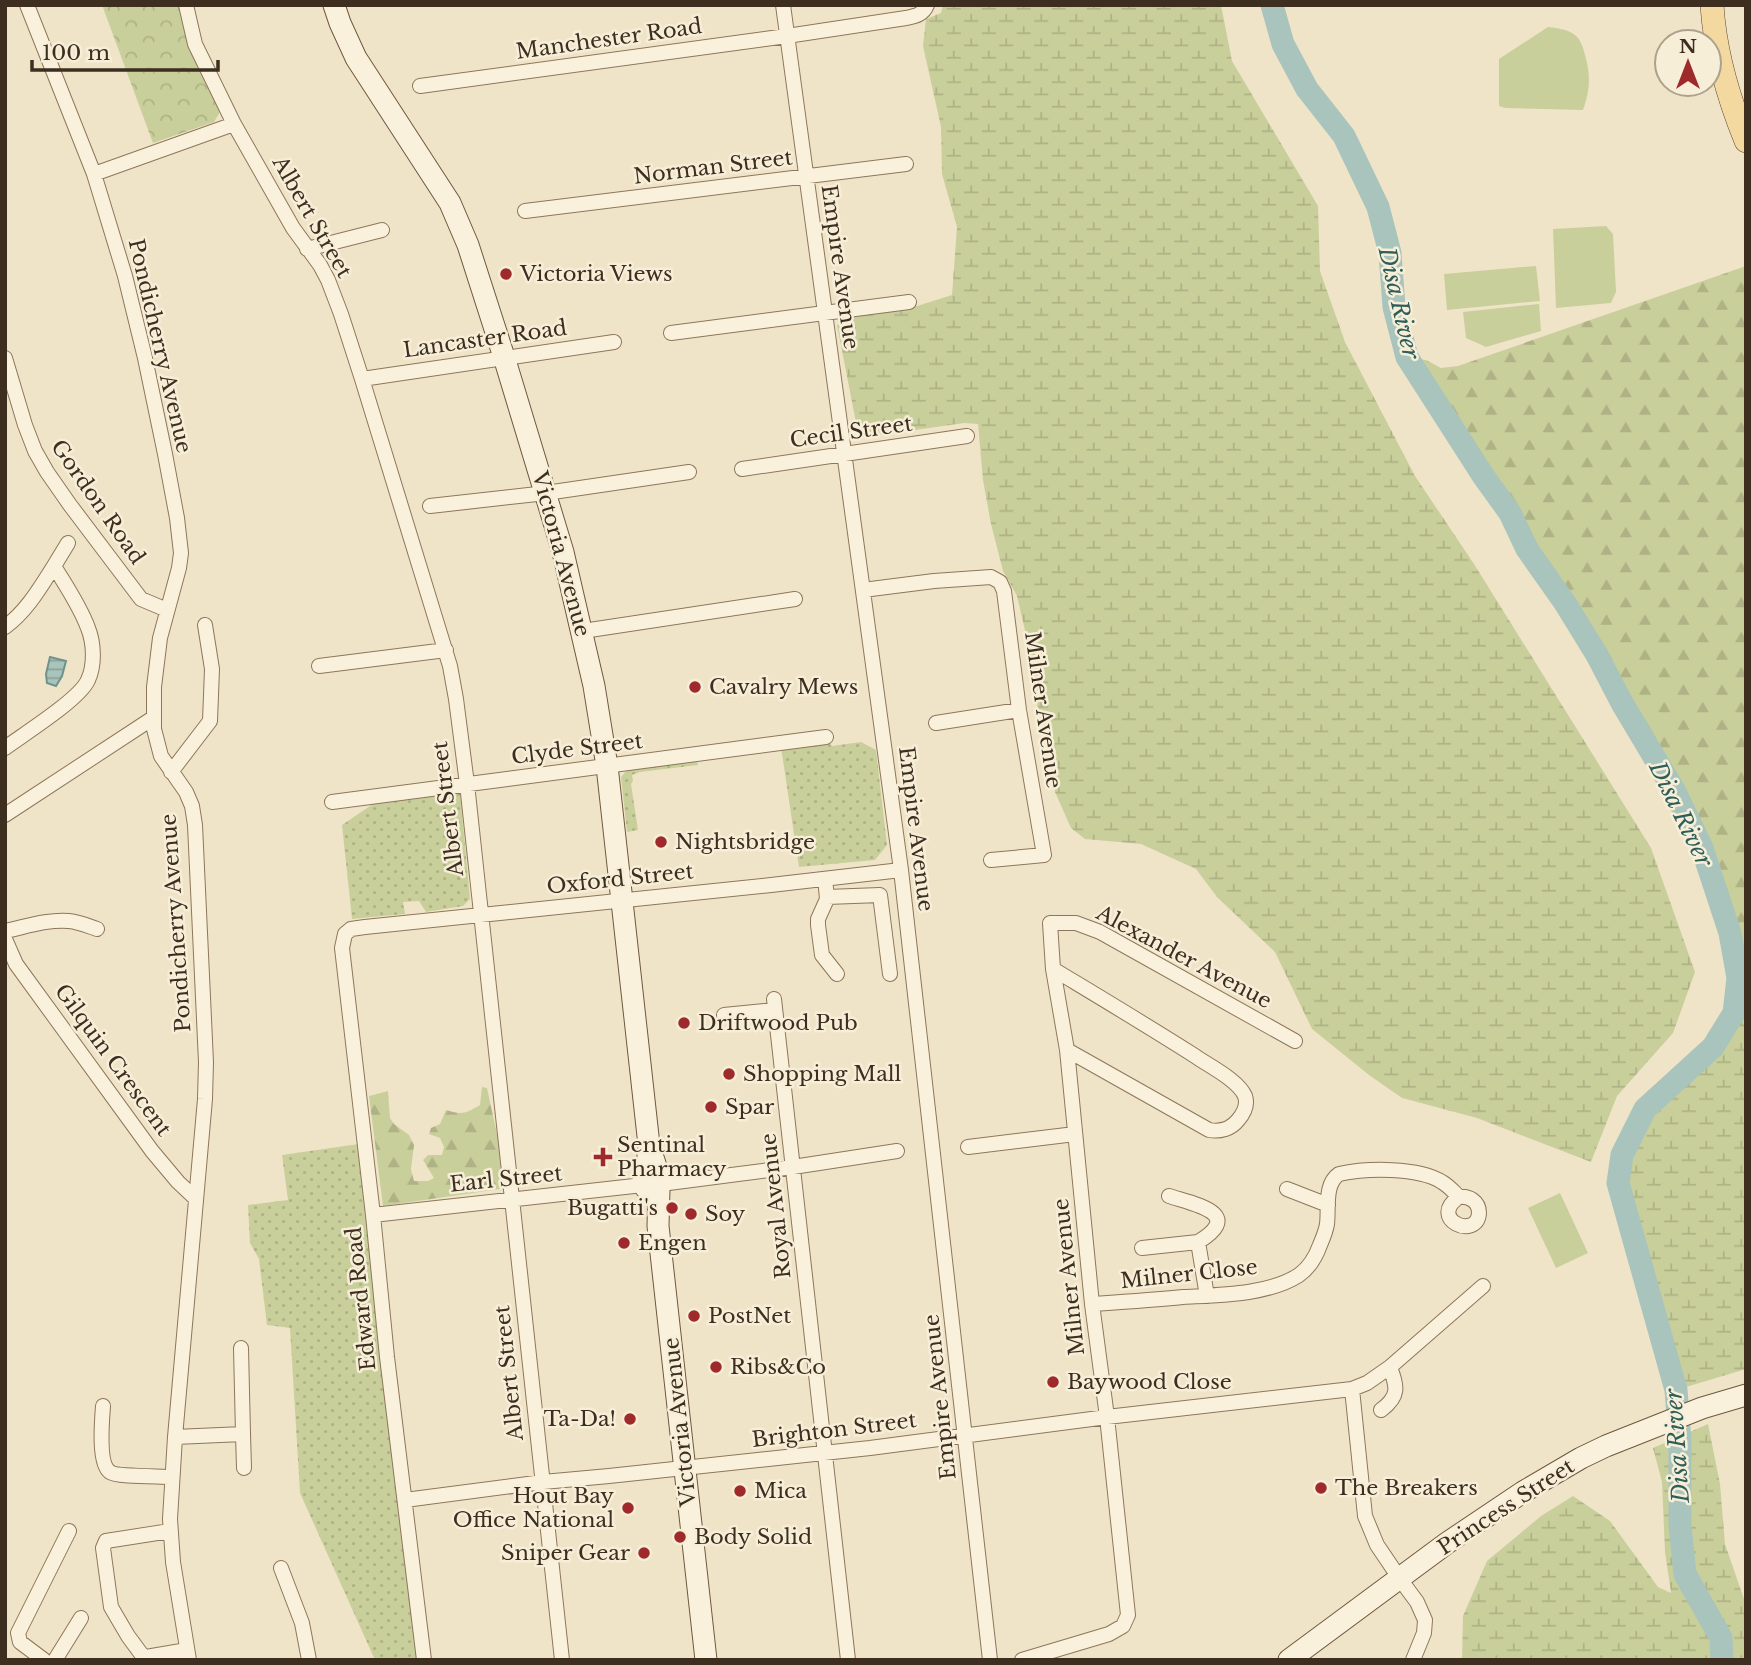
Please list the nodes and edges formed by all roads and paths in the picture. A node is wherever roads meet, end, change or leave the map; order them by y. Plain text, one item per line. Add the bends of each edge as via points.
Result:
1 (27, 5) edge
2 (186, 5) edge
3 (334, 5) edge
4 (783, 5) edge
5 (1712, 5) edge
6 (926, 7) edge
7 (788, 36) junction
8 (420, 86) dead end
9 (234, 124) junction
10 (1746, 141) edge
11 (906, 164) dead end
12 (94, 174) junction
13 (807, 177) junction
14 (525, 211) dead end
15 (382, 230) dead end
16 (307, 249) junction
17 (909, 302) dead end
18 (825, 314) junction
19 (671, 333) dead end
20 (614, 342) dead end
21 (504, 357) junction
22 (5, 358) edge
23 (362, 379) junction
24 (967, 436) dead end
25 (845, 454) junction
26 (742, 468) dead end
27 (689, 472) dead end
28 (546, 493) junction
29 (430, 506) dead end
30 (68, 542) dead end
31 (54, 566) junction
32 (863, 590) junction
33 (795, 599) dead end
34 (167, 610) junction
35 (205, 625) dead end
36 (5, 627) edge
37 (583, 631) junction
38 (446, 650) junction
39 (319, 666) dead end
40 (1019, 710) junction
41 (153, 718) junction
42 (936, 723) dead end
43 (826, 737) dead end
44 (5, 748) edge
45 (607, 766) junction
46 (171, 772) junction
47 (467, 783) junction
48 (332, 802) dead end
49 (6, 810) edge
50 (991, 860) dead end
51 (901, 870) junction
52 (825, 879) junction
53 (827, 897) junction
54 (622, 900) junction
55 (481, 914) junction
56 (1050, 923) joint
57 (97, 929) dead end
58 (5, 931) edge
59 (345, 934) joint
60 (5, 939) edge
61 (1053, 969) junction
62 (837, 974) dead end
63 (890, 974) dead end
64 (724, 1015) dead end
65 (1295, 1041) dead end
66 (1066, 1051) junction
67 (1075, 1134) junction
68 (968, 1147) dead end
69 (897, 1151) dead end
70 (793, 1167) junction
71 (653, 1183) junction
72 (1287, 1189) dead end
73 (1169, 1196) dead end
74 (1459, 1197) dead end
75 (196, 1199) junction
76 (511, 1199) junction
77 (1328, 1205) junction
78 (373, 1215) junction
79 (1198, 1242) junction
80 (1142, 1248) dead end
81 (1483, 1286) dead end
82 (1207, 1296) junction
83 (1092, 1304) junction
84 (241, 1348) dead end
85 (1390, 1367) junction
86 (1352, 1389) junction
87 (1746, 1395) edge
88 (103, 1406) dead end
89 (1381, 1410) dead end
90 (1107, 1417) junction
91 (243, 1434) junction
92 (965, 1434) junction
93 (175, 1437) junction
94 (825, 1452) junction
95 (685, 1467) junction
96 (244, 1468) dead end
97 (172, 1477) junction
98 (543, 1482) junction
99 (405, 1500) junction
100 (69, 1531) dead end
101 (170, 1531) junction
102 (281, 1568) dead end
103 (1400, 1579) junction
104 (81, 1618) dead end
105 (1418, 1644) junction
106 (27, 1655) edge
107 (188, 1655) edge
108 (44, 1660) edge
109 (55, 1660) edge
110 (309, 1660) edge
111 (424, 1660) edge
112 (562, 1660) edge
113 (706, 1660) edge
114 (848, 1660) edge
115 (990, 1660) edge
116 (1022, 1660) edge
117 (1289, 1660) edge
118 (1400, 1660) edge
119 (1413, 1660) edge

1 - 12 street, Pondicherry Avenue
2 - 9 street, Albert Street via 195,44
3 - 21 street, Victoria Avenue via 356,58 450,203
4 - 7 street, Empire Avenue
5 - 10 main road via 1721,69
6 - 7 street, Manchester Road via 906,18
7 - 8 street, Manchester Road
7 - 13 street, Empire Avenue
9 - 12 street
9 - 16 street, Albert Street
11 - 13 street, Norman Street
12 - 34 street, Pondicherry Avenue via 145,358 177,518 181,553
13 - 14 street, Norman Street
13 - 18 street, Empire Avenue
15 - 16 street
16 - 23 street, Albert Street via 328,280
17 - 18 street
18 - 19 street
18 - 25 street, Empire Avenue
20 - 21 street, Lancaster Road
21 - 23 street, Lancaster Road
21 - 28 street, Victoria Avenue
22 - 34 street, Gordon Road via 25,425 47,472 136,593
23 - 38 street, Albert Street
24 - 25 street, Cecil Street
25 - 26 street, Cecil Street
25 - 32 street, Empire Avenue
27 - 28 street
28 - 29 street
28 - 37 street, Victoria Avenue
30 - 31 street
31 - 36 street via 26,607
31 - 44 street via 88,627 91,671 83,689
32 - 40 street, Milner Avenue via 991,577 1000,582
32 - 51 street, Empire Avenue
33 - 37 street
34 - 41 street, Pondicherry Avenue via 155,669
35 - 46 street via 212,669 210,721
37 - 45 street, Victoria Avenue
38 - 39 street
38 - 47 street, Albert Street
40 - 42 street
40 - 50 street, Milner Avenue via 1044,855
41 - 46 street, Pondicherry Avenue via 159,748
41 - 49 street
43 - 45 street, Clyde Street
45 - 47 street, Clyde Street
45 - 54 street, Victoria Avenue
46 - 75 street, Pondicherry Avenue via 186,792 195,825 206,1062
47 - 48 street, Clyde Street
47 - 55 street, Albert Street
51 - 52 street, Oxford Street
51 - 92 street, Empire Avenue
52 - 53 street
52 - 54 street, Oxford Street
53 - 62 street via 818,919 819,935 822,954
53 - 63 street via 880,895
54 - 55 street, Oxford Street
54 - 71 street, Victoria Avenue
55 - 59 street, Oxford Street via 356,928
55 - 76 street, Albert Street
56 - 61 street, Milner Avenue
56 - 65 street, Alexander Avenue via 1076,923 1100,932
57 - 58 street via 67,921
59 - 78 street, Edward Road via 342,948
60 - 75 street, Gilquin Crescent via 16,964 152,1151
61 - 66 street, Milner Avenue
61 - 66 street via 1230,1079 1244,1094 1245,1108 1232,1126 1209,1130
64 - 70 street, Royal Avenue via 775,1004
66 - 67 street, Milner Avenue
67 - 68 street
67 - 83 street, Milner Avenue
69 - 70 street, Earl Street
70 - 71 street, Earl Street
70 - 94 street, Royal Avenue
71 - 76 street, Earl Street
71 - 95 street, Victoria Avenue
72 - 77 street
73 - 79 street via 1216,1215 1215,1228
74 - 77 street, Milner Close via 1445,1184 1413,1172 1346,1172 1334,1177
75 - 93 street, Pondicherry Avenue
76 - 78 street, Earl Street
76 - 98 street, Albert Street
77 - 82 street, Milner Close via 1319,1249 1302,1273 1274,1286
78 - 99 street, Edward Road
79 - 80 street
79 - 82 street
81 - 85 street
82 - 83 street, Milner Close
83 - 90 street, Milner Avenue
84 - 91 street
85 - 86 street
85 - 89 street via 1396,1391 1391,1403
86 - 90 street, Brighton Street
86 - 103 street via 1365,1516 1377,1545
87 - 103 street, Princess Street via 1702,1408 1581,1458 1523,1492
88 - 97 street via 107,1470 117,1475
90 - 92 street, Brighton Street
90 - 116 street, Milner Avenue via 1127,1619 1103,1637
91 - 93 street
91 - 96 street
92 - 94 street, Brighton Street
92 - 115 street, Empire Avenue
93 - 97 street, Pondicherry Avenue
94 - 95 street, Brighton Street
94 - 114 street, Royal Avenue
95 - 98 street, Brighton Street
95 - 113 street, Victoria Avenue
97 - 101 street, Pondicherry Avenue
98 - 99 street, Brighton Street
98 - 112 street, Albert Street
99 - 111 street, Edward Road
100 - 106 street via 18,1633
101 - 107 street, Pondicherry Avenue
101 - 107 street via 106,1541 109,1600 142,1656
102 - 110 street via 302,1623
103 - 105 street via 1425,1620
103 - 117 street, Princess Street
104 - 109 street
105 - 118 street
105 - 119 street
106 - 108 street

